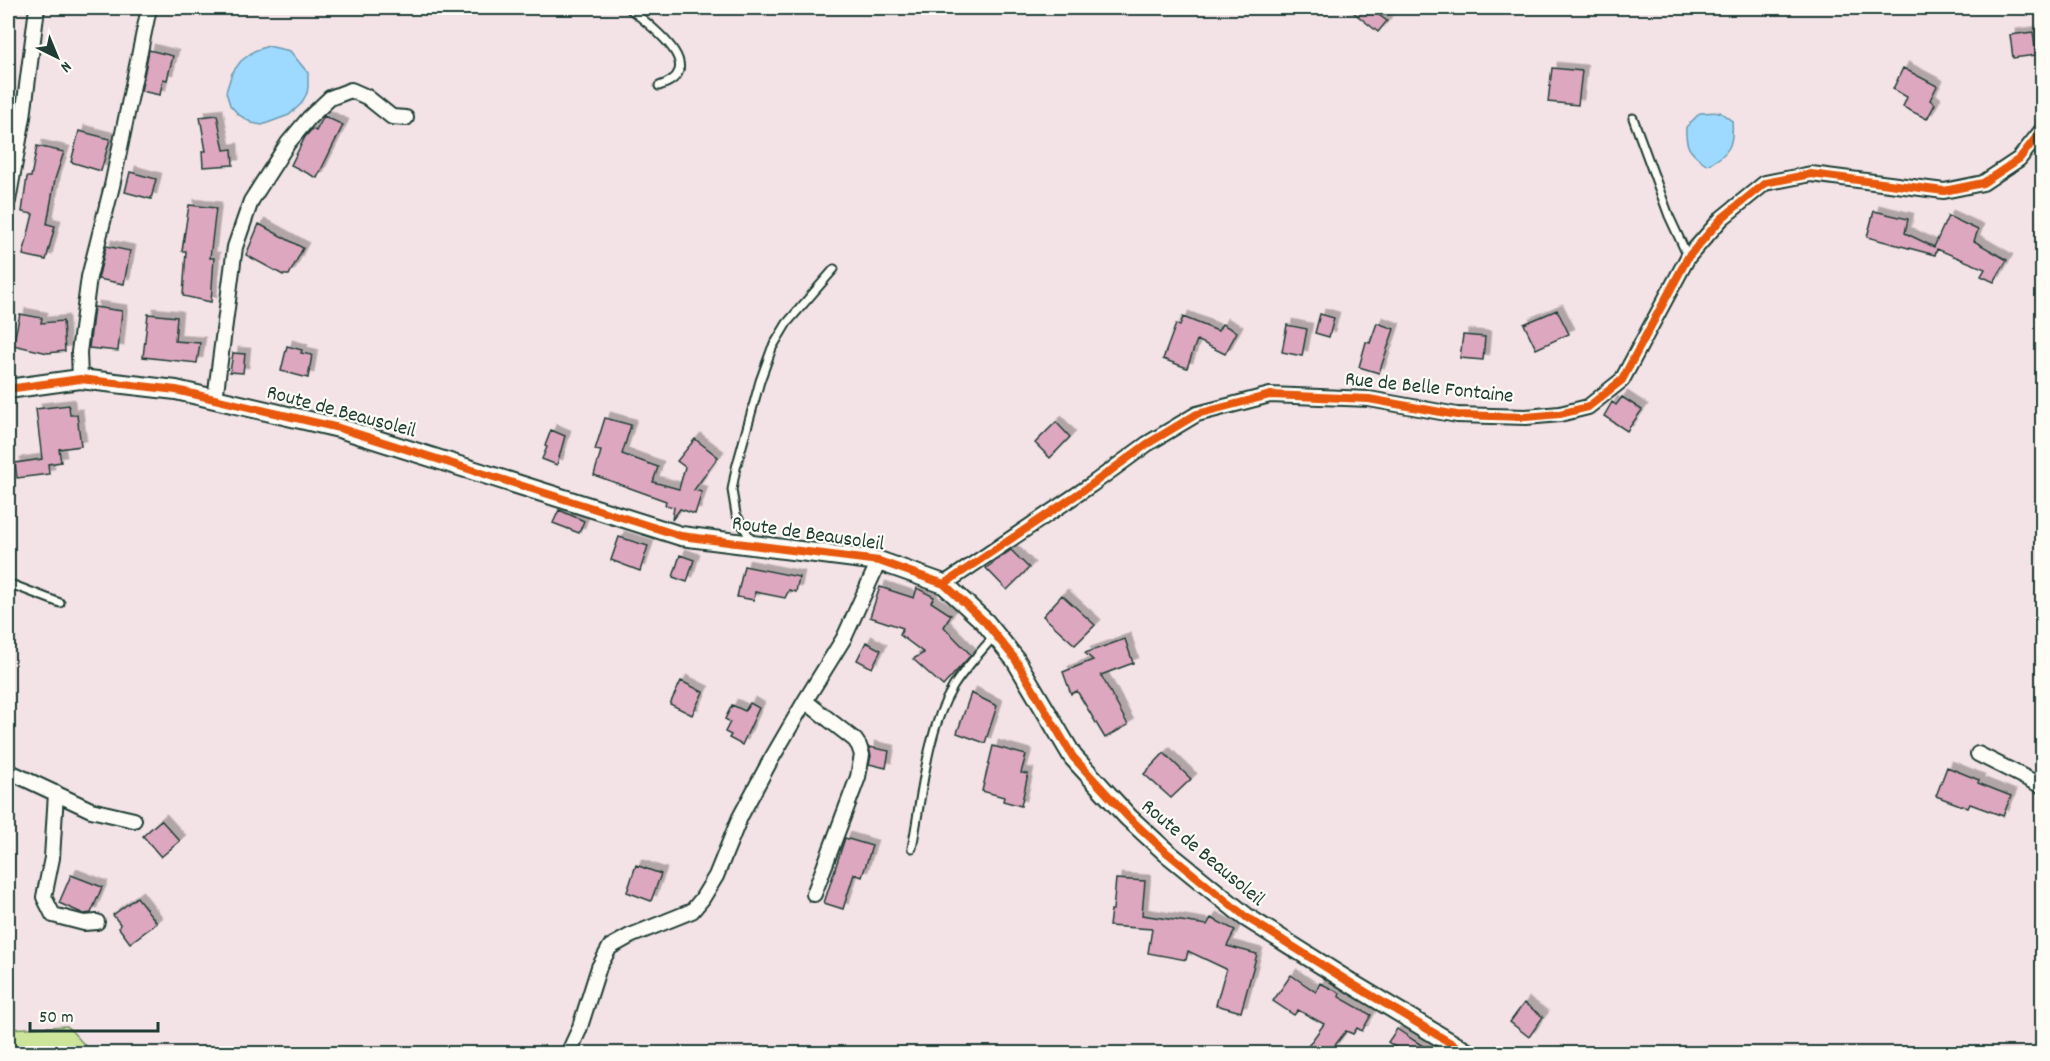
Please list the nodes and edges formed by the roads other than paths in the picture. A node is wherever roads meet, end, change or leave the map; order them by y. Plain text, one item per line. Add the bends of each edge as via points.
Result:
1 (37, 8) edge
2 (149, 8) edge
3 (629, 8) edge
4 (660, 86) dead end
5 (406, 117) dead end
6 (1633, 118) dead end
7 (2043, 130) edge
8 (8, 201) edge
9 (1688, 257) junction
10 (834, 269) dead end
11 (80, 379) junction
12 (8, 389) edge
13 (215, 399) junction
14 (755, 546) junction
15 (879, 561) junction
16 (8, 583) edge
17 (944, 584) junction
18 (60, 603) dead end
19 (995, 634) junction
20 (805, 701) junction
21 (1978, 754) dead end
22 (8, 771) edge
23 (2043, 786) edge
24 (56, 793) junction
25 (134, 820) dead end
26 (912, 848) dead end
27 (814, 894) dead end
28 (97, 922) dead end
29 (568, 1053) edge
30 (1468, 1053) edge

1 - 8 street
2 - 11 street via 89,277 79,352
3 - 4 lane via 665,38 678,60 679,73 675,79
5 - 13 street via 392,117 351,90 330,98 288,143 251,201 235,247
6 - 9 lane
7 - 9 street, Rue de Belle Fontaine via 2019,159 1983,183 1944,191 1811,174 1765,183 1722,218
9 - 17 street, Rue de Belle Fontaine via 1622,380 1588,407 1526,417 1457,415 1369,399 1270,396 1197,414
10 - 14 lane via 786,323 760,381 732,490 736,514
11 - 12 street, Route de Beausoleil
11 - 13 street, Route de Beausoleil via 176,390
13 - 14 street, Route de Beausoleil via 339,428 681,536
14 - 15 street, Route de Beausoleil
15 - 17 street, Route de Beausoleil
15 - 20 street via 844,638
16 - 18 lane
17 - 19 street, Route de Beausoleil
19 - 26 lane via 954,686 942,709
19 - 30 street, Route de Beausoleil via 1015,659 1073,757 1128,818 1166,852 1246,917
20 - 27 street via 855,740 862,755 858,777
20 - 29 street via 740,817 702,900 692,911 610,947 598,967
21 - 23 street
22 - 24 street
24 - 25 street via 91,810
24 - 28 street via 52,858 44,897 53,915 84,923

